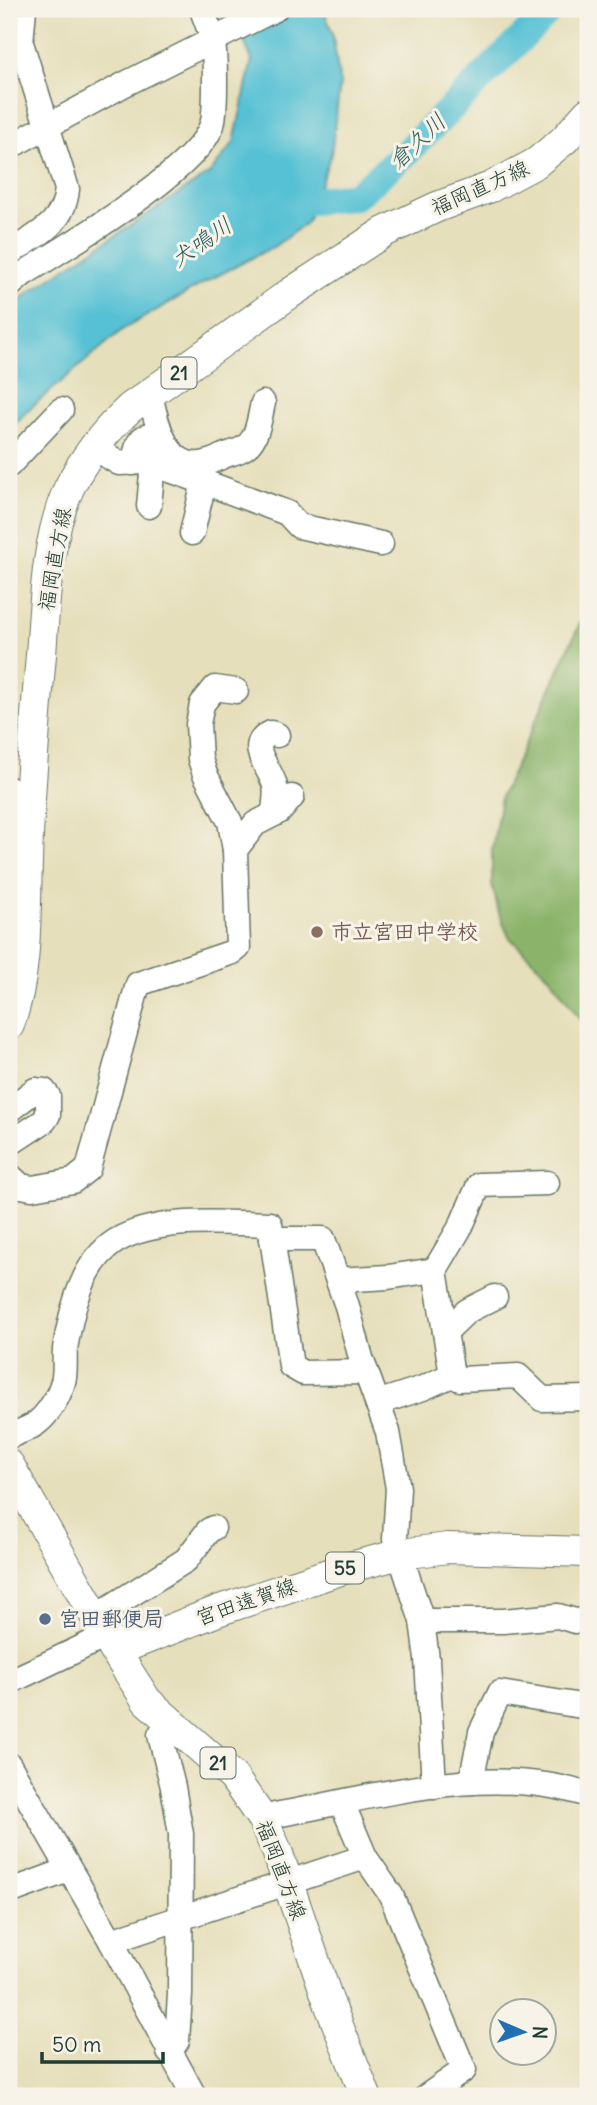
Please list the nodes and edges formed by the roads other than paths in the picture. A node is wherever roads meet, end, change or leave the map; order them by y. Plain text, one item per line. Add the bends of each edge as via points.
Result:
1 (24, 9) edge
2 (202, 9) edge
3 (275, 9) edge
4 (215, 40) junction
5 (588, 113) edge
6 (48, 125) junction
7 (9, 147) edge
8 (9, 253) edge
9 (9, 286) edge
10 (150, 394) junction
11 (263, 402) dead end
12 (61, 410) dead end
13 (160, 438) junction
14 (93, 447) junction
15 (143, 463) junction
16 (9, 465) edge
17 (204, 481) junction
18 (149, 506) dead end
19 (192, 533) dead end
20 (381, 544) dead end
21 (236, 691) dead end
22 (277, 735) dead end
23 (292, 797) dead end
24 (14, 807) edge
25 (274, 814) junction
26 (235, 850) junction
27 (9, 1025) edge
28 (9, 1110) edge
29 (9, 1144) edge
30 (9, 1175) edge
31 (547, 1183) dead end
32 (272, 1239) junction
33 (435, 1270) junction
34 (338, 1280) junction
35 (495, 1297) dead end
36 (445, 1332) junction
37 (366, 1371) junction
38 (452, 1374) junction
39 (588, 1398) edge
40 (377, 1403) junction
41 (9, 1436) edge
42 (9, 1465) edge
43 (213, 1528) dead end
44 (588, 1552) edge
45 (401, 1554) junction
46 (588, 1620) edge
47 (422, 1621) junction
48 (105, 1635) junction
49 (9, 1682) edge
50 (588, 1707) edge
51 (168, 1722) junction
52 (10, 1771) edge
53 (471, 1782) junction
54 (434, 1786) junction
55 (588, 1795) edge
56 (342, 1803) junction
57 (263, 1820) junction
58 (365, 1857) junction
59 (68, 1870) junction
60 (287, 1882) junction
61 (9, 1892) edge
62 (180, 1918) junction
63 (111, 1941) junction
64 (169, 2052) junction
65 (194, 2096) edge
66 (366, 2096) edge
67 (427, 2096) edge

1 - 6 street via 21,43
2 - 4 street
3 - 4 street
4 - 6 street
4 - 9 street via 212,124 205,140 127,208
5 - 10 main road, 福岡直方線 / 21 via 536,163 384,232
6 - 7 street
6 - 8 street via 67,189 66,204 53,224
10 - 13 street
10 - 14 main road, 福岡直方線 / 21
11 - 13 street via 250,445 207,465 177,457
12 - 16 street
13 - 15 street via 145,436 139,442
14 - 15 street via 119,463
14 - 24 main road, 福岡直方線 / 21 via 58,520
15 - 17 street
15 - 18 street
17 - 19 street
17 - 20 street via 287,513 299,526
21 - 26 street via 215,688 202,704 198,724 200,759 230,822
22 - 25 street via 271,733 259,743 259,753 275,785
23 - 25 street
24 - 27 main road, 福岡直方線 / 21 via 24,943
25 - 26 street via 255,824
26 - 30 street via 237,948 138,984 88,1169 73,1181 32,1188 21,1186
28 - 29 street via 35,1090 48,1096 44,1121
31 - 33 street via 480,1185
32 - 34 street via 323,1239
32 - 37 street via 291,1366 303,1373
32 - 41 street via 270,1224 182,1222 116,1241 80,1283 65,1350 64,1381 53,1404 37,1423
33 - 34 street
33 - 36 street
34 - 37 street
35 - 36 street via 467,1311
36 - 38 street
37 - 40 street
38 - 39 street via 460,1379 518,1376 542,1399
38 - 40 street
40 - 45 street via 388,1432 398,1488 395,1539
42 - 48 main road, 福岡直方線 / 21
43 - 48 street via 187,1560
44 - 45 main road, 宮田遠賀線 / 55 via 447,1548
45 - 47 street
45 - 48 main road, 宮田遠賀線 / 55 via 232,1606
46 - 47 street via 558,1616
47 - 54 street
48 - 49 street
48 - 51 main road, 福岡直方線 / 21 via 147,1700
50 - 53 street via 500,1693 481,1732
51 - 57 main road, 福岡直方線 / 21 via 233,1777
51 - 62 street via 160,1735 181,1834
52 - 59 street
53 - 54 street
53 - 55 street via 536,1783
54 - 56 street
56 - 57 street
56 - 58 street
57 - 60 main road, 福岡直方線 / 21
58 - 60 street
58 - 67 street via 391,1895 464,2070
59 - 61 street
59 - 63 street
60 - 62 street
60 - 66 main road, 福岡直方線 / 21
62 - 63 street
62 - 64 street via 177,2041
63 - 64 street
64 - 65 street

